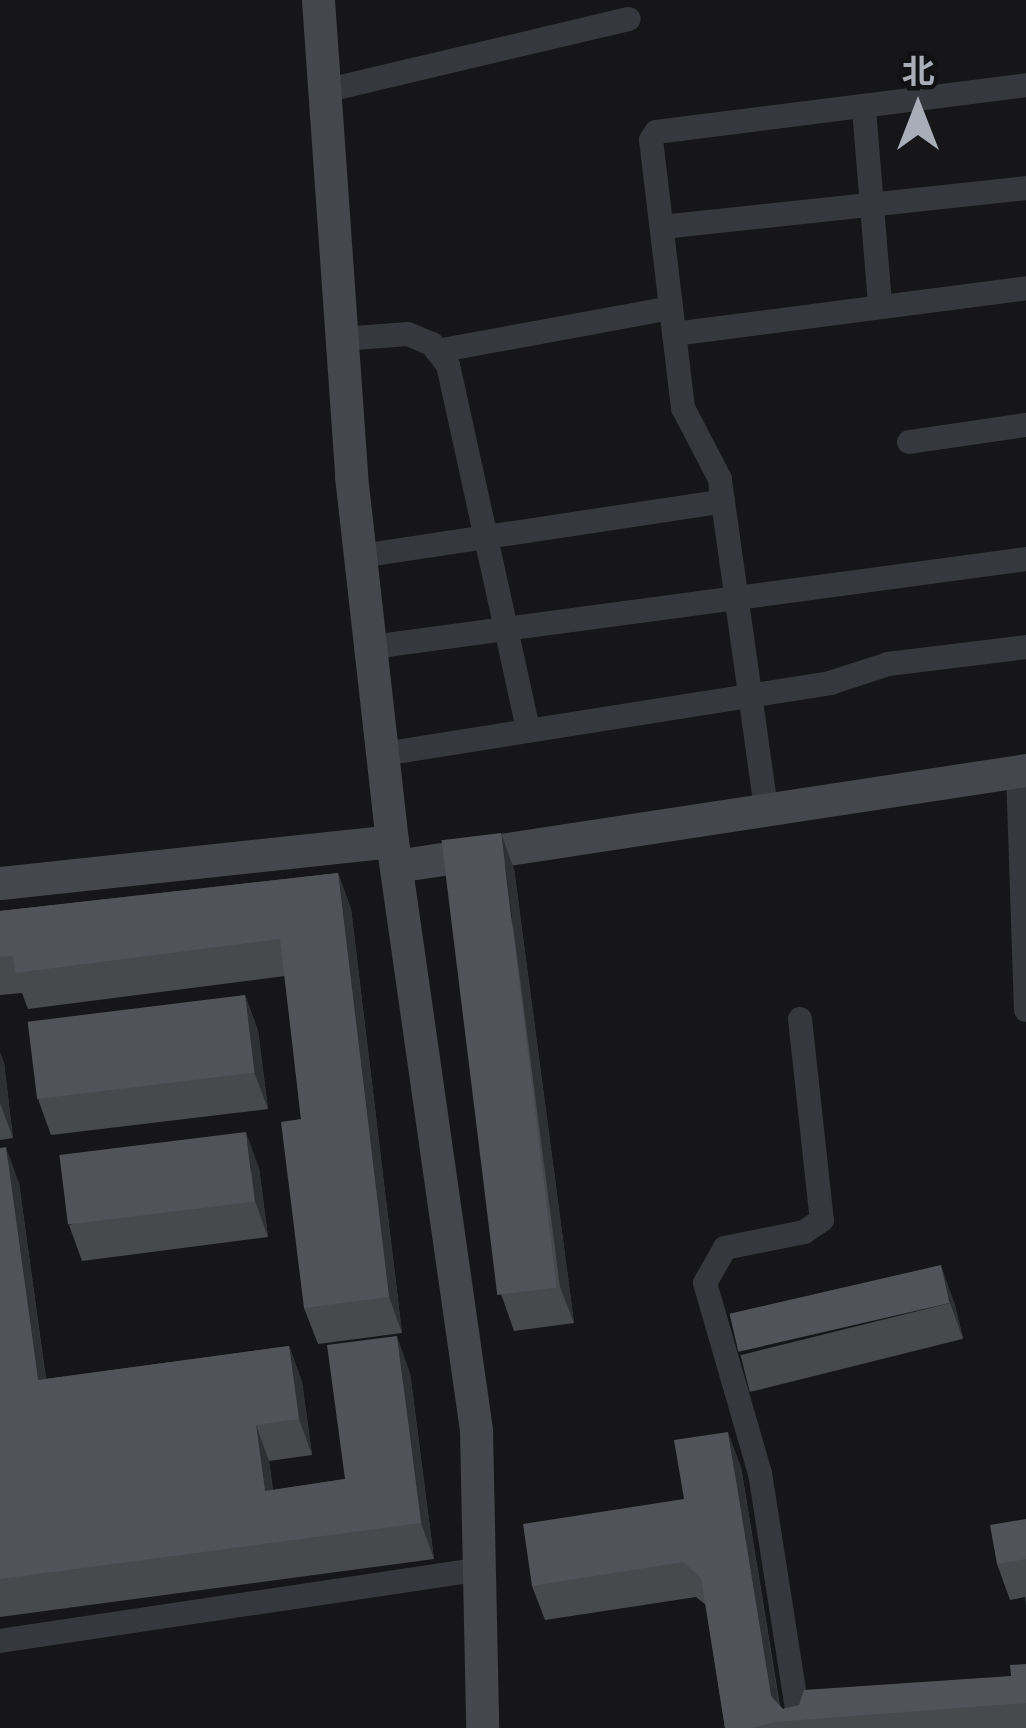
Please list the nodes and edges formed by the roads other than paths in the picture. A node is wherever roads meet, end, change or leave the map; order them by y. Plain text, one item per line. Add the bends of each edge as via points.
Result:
1 (318, 0) edge
2 (629, 19) dead end
3 (1026, 86) edge
4 (324, 91) junction
5 (864, 109) junction
6 (1026, 188) edge
7 (872, 203) junction
8 (662, 227) junction
9 (1026, 288) edge
10 (880, 304) junction
11 (673, 321) junction
12 (341, 339) junction
13 (437, 351) junction
14 (1026, 425) edge
15 (909, 442) dead end
16 (723, 501) junction
17 (489, 535) junction
18 (361, 556) junction
19 (1026, 559) edge
20 (736, 598) junction
21 (508, 629) junction
22 (372, 647) junction
23 (1026, 647) edge
24 (749, 695) junction
25 (528, 728) junction
26 (383, 754) junction
27 (1022, 771) edge
28 (766, 808) junction
29 (394, 854) junction
30 (0, 883) edge
31 (1026, 1010) edge
32 (800, 1019) dead end
33 (480, 1569) junction
34 (0, 1641) edge
35 (482, 1728) edge
36 (800, 1728) edge

1 - 4 street
2 - 4 street
3 - 5 street
4 - 12 street
5 - 7 street
5 - 8 street via 656,132
6 - 7 street
7 - 8 street
7 - 10 street
8 - 11 street
9 - 10 street
10 - 11 street
11 - 13 street
11 - 16 street via 683,407 721,479
12 - 13 street via 387,331
12 - 18 street
13 - 17 street via 448,364
14 - 15 street
16 - 17 street
16 - 20 street
17 - 18 street
17 - 21 street
18 - 22 street
19 - 20 street
20 - 21 street
20 - 24 street
21 - 22 street
21 - 25 street
22 - 26 street
23 - 24 street via 888,664
24 - 25 street
24 - 28 street
25 - 26 street
26 - 29 street
27 - 28 street
27 - 31 street
28 - 29 street
29 - 30 street
29 - 33 street via 470,1371
32 - 36 street via 822,1220 804,1232 725,1248 705,1283 760,1473
33 - 34 street
33 - 35 street

